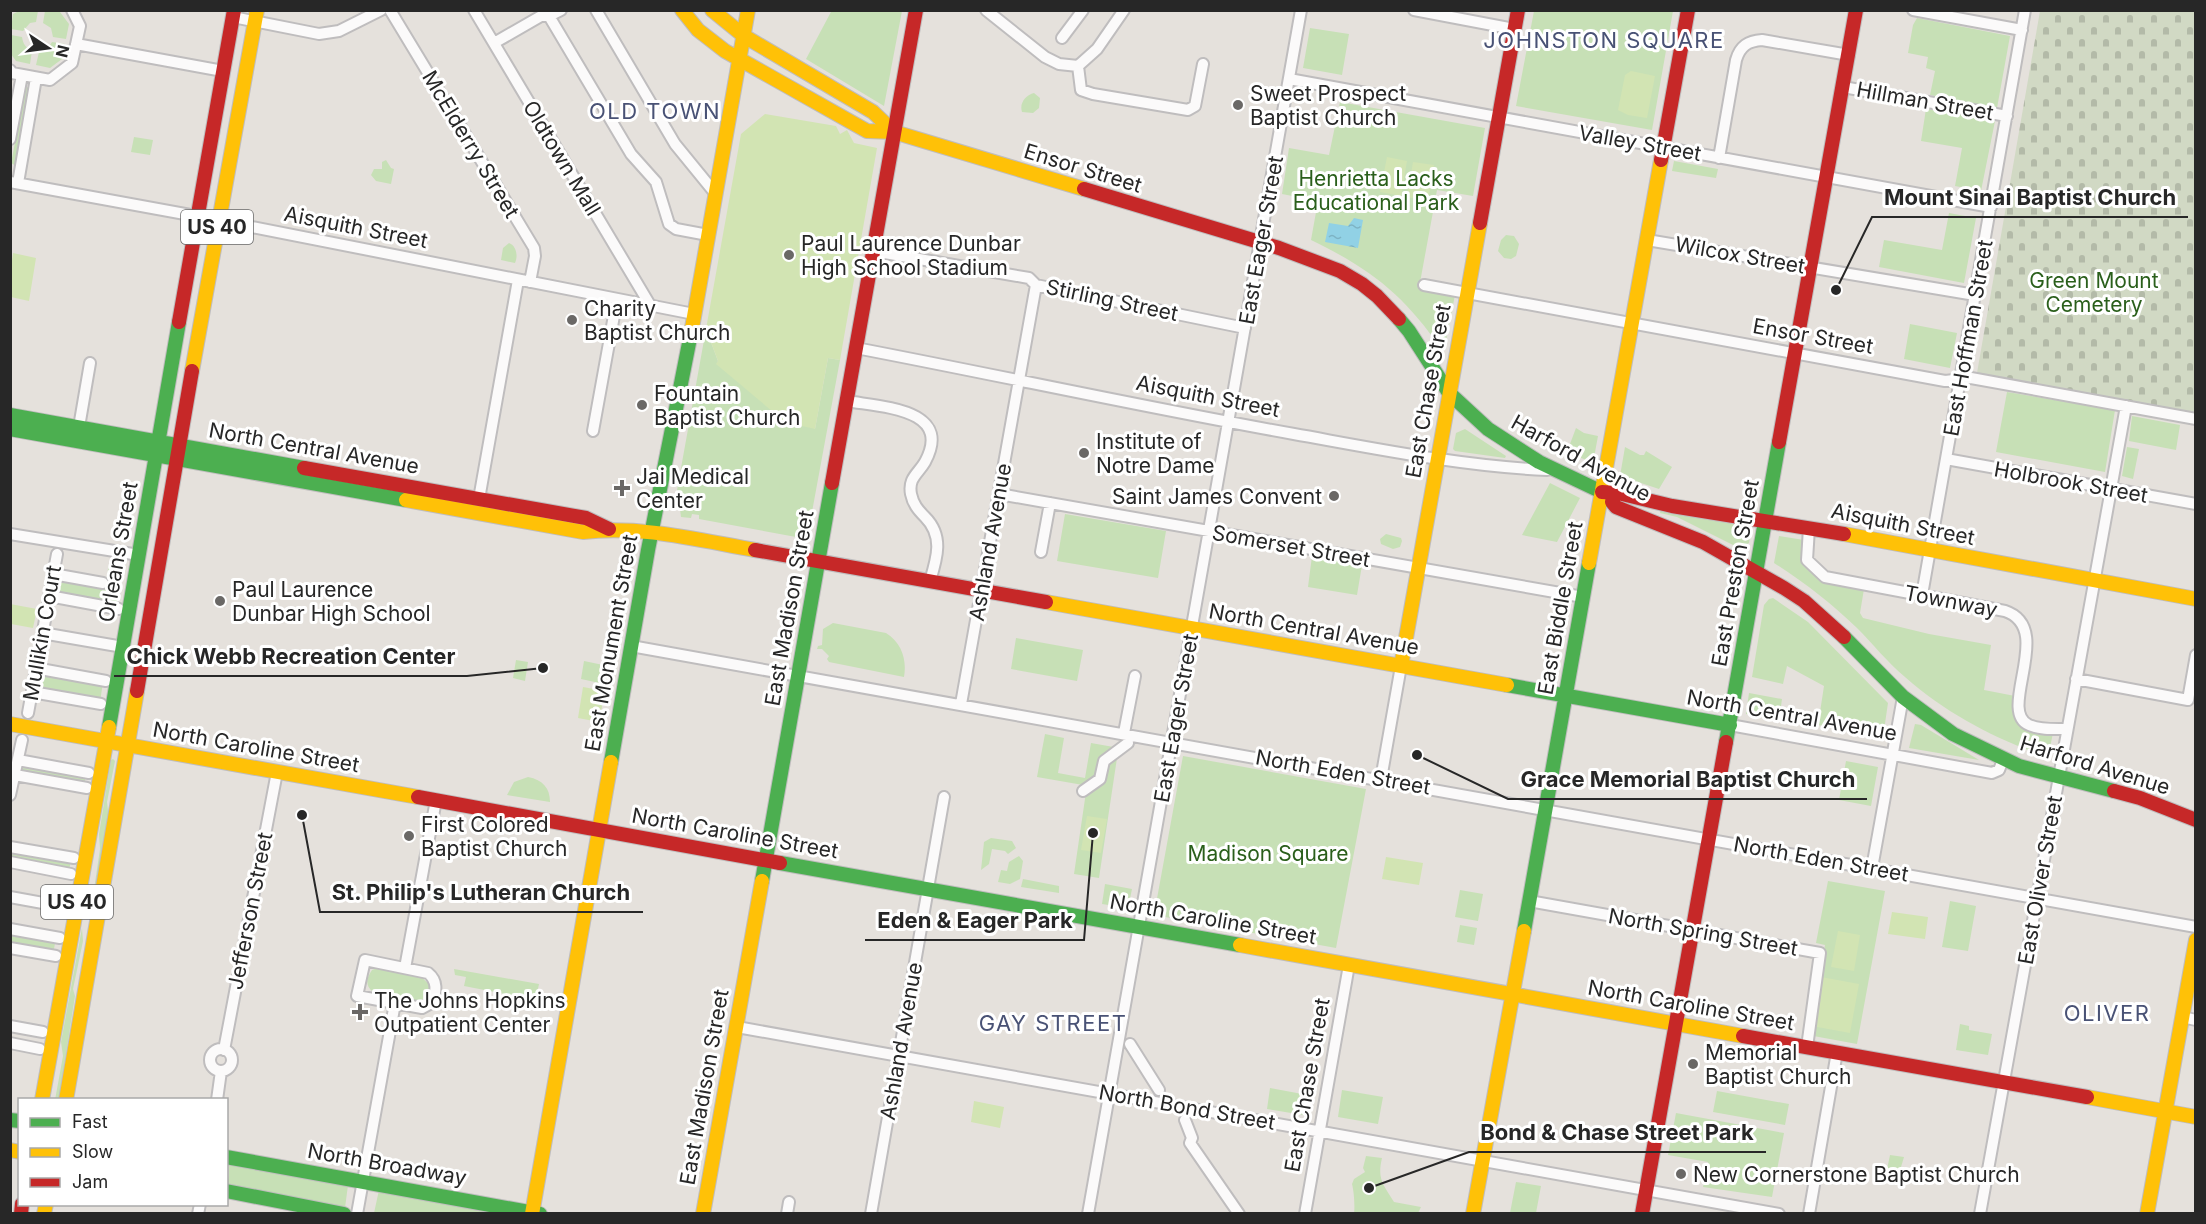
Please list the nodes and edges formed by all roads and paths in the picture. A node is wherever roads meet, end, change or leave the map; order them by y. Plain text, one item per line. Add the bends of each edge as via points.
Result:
1 (381, 10) edge
2 (390, 10) edge
3 (474, 10) edge
4 (561, 10) edge
5 (596, 10) edge
6 (682, 10) edge
7 (712, 10) edge
8 (748, 10) edge
9 (916, 10) edge
10 (986, 10) edge
11 (1083, 10) edge
12 (1124, 10) edge
13 (1301, 10) edge
14 (1414, 10) edge
15 (1518, 10) edge
16 (1688, 10) edge
17 (1856, 10) edge
18 (1913, 10) edge
19 (2025, 10) edge
20 (74, 11) edge
21 (234, 14) edge
22 (256, 16) edge
23 (549, 16) junction
24 (1514, 29) junction
25 (2022, 30) junction
26 (744, 36) junction
27 (1062, 38) dead end
28 (494, 43) junction
29 (76, 44) junction
30 (1849, 55) junction
31 (739, 59) junction
32 (1203, 64) dead end
33 (1078, 66) junction
34 (10, 70) edge
35 (223, 71) junction
36 (22, 75) junction
37 (36, 78) junction
38 (1289, 79) junction
39 (1843, 87) junction
40 (2007, 116) junction
41 (1498, 117) junction
42 (894, 132) junction
43 (10, 139) edge
44 (1663, 147) junction
45 (1719, 158) junction
46 (1827, 177) junction
47 (14, 183) edge
48 (715, 193) junction
49 (1991, 207) junction
50 (196, 216) junction
51 (218, 222) junction
52 (708, 235) junction
53 (1647, 240) junction
54 (1260, 243) junction
55 (873, 251) junction
56 (1811, 267) junction
57 (518, 280) junction
58 (530, 282) junction
59 (1036, 285) junction
60 (1424, 285) dead end
61 (1467, 293) junction
62 (1975, 295) junction
63 (617, 299) junction
64 (650, 305) junction
65 (694, 314) junction
66 (1632, 324) junction
67 (1245, 328) junction
68 (856, 348) junction
69 (1796, 354) junction
70 (90, 363) dead end
71 (1960, 379) junction
72 (1019, 380) junction
73 (1449, 393) junction
74 (847, 401) junction
75 (2126, 406) junction
76 (10, 415) edge
77 (2196, 419) edge
78 (1228, 422) junction
79 (79, 427) junction
80 (10, 429) edge
81 (593, 431) dead end
82 (158, 441) junction
83 (180, 445) junction
84 (156, 455) junction
85 (177, 459) junction
86 (1946, 459) junction
87 (1438, 460) junction
88 (1555, 470) junction
89 (2111, 489) junction
90 (1602, 492) junction
91 (999, 494) junction
92 (479, 499) junction
93 (1050, 503) junction
94 (510, 504) junction
95 (2196, 504) edge
96 (507, 519) junction
97 (1766, 520) junction
98 (1809, 528) junction
99 (609, 529) junction
100 (1209, 531) junction
101 (652, 533) junction
102 (10, 534) edge
103 (1930, 551) junction
104 (1041, 552) dead end
105 (57, 554) dead end
106 (139, 555) junction
107 (819, 561) junction
108 (1418, 568) junction
109 (1757, 571) junction
110 (53, 574) junction
111 (2094, 580) junction
112 (930, 581) junction
113 (103, 583) dead end
114 (982, 590) junction
115 (1922, 595) junction
116 (49, 596) junction
117 (1583, 597) junction
118 (2196, 599) edge
119 (119, 609) dead end
120 (1192, 628) junction
121 (42, 633) junction
122 (631, 646) junction
123 (123, 647) junction
124 (2196, 654) edge
125 (1401, 666) junction
126 (35, 669) junction
127 (799, 675) junction
128 (1135, 676) dead end
129 (2076, 679) junction
130 (106, 681) dead end
131 (32, 692) junction
132 (1566, 696) junction
133 (1902, 697) junction
134 (101, 704) dead end
135 (961, 704) junction
136 (28, 713) dead end
137 (10, 724) edge
138 (1730, 725) junction
139 (2067, 729) junction
140 (1126, 738) junction
141 (22, 740) dead end
142 (106, 741) junction
143 (1172, 741) junction
144 (129, 745) junction
145 (1892, 755) junction
146 (18, 760) junction
147 (2003, 760) junction
148 (277, 772) junction
149 (89, 773) dead end
150 (15, 775) junction
151 (2058, 777) junction
152 (1381, 779) junction
153 (87, 788) dead end
154 (1083, 791) dead end
155 (10, 795) edge
156 (944, 797) dead end
157 (436, 800) junction
158 (1545, 809) junction
159 (2196, 820) edge
160 (599, 830) junction
161 (89, 838) junction
162 (1709, 839) junction
163 (10, 847) edge
164 (74, 858) dead end
165 (766, 860) junction
166 (10, 862) edge
167 (1872, 868) junction
168 (71, 874) dead end
169 (928, 889) junction
170 (10, 897) edge
171 (2037, 898) junction
172 (1529, 901) junction
173 (76, 909) junction
174 (97, 922) junction
175 (1139, 927) junction
176 (2196, 927) edge
177 (10, 929) edge
178 (1693, 929) junction
179 (60, 938) dead end
180 (2196, 940) edge
181 (10, 948) edge
182 (56, 956) dead end
183 (1349, 965) junction
184 (405, 968) junction
185 (1513, 994) junction
186 (83, 1001) junction
187 (395, 1004) junction
188 (2189, 1019) edge
189 (1676, 1023) junction
190 (10, 1026) edge
191 (736, 1027) junction
192 (43, 1032) dead end
193 (10, 1043) edge
194 (1130, 1044) dead end
195 (1807, 1047) junction
196 (40, 1049) dead end
197 (224, 1050) junction
198 (1837, 1052) junction
199 (898, 1057) junction
200 (221, 1071) junction
201 (2004, 1082) junction
202 (1159, 1090) dead end
203 (1110, 1092) junction
204 (42, 1098) edge
205 (66, 1098) edge
206 (217, 1098) edge
207 (2165, 1111) junction
208 (2196, 1117) edge
209 (1185, 1120) dead end
210 (1320, 1131) junction
211 (228, 1156) edge
212 (1483, 1161) junction
213 (363, 1180) junction
214 (1647, 1190) junction
215 (228, 1191) edge
216 (535, 1213) edge
217 (344, 1214) edge
218 (357, 1214) edge
219 (703, 1214) edge
220 (871, 1214) edge
221 (1088, 1214) edge
222 (1239, 1214) edge
223 (1305, 1214) edge
224 (1473, 1214) edge
225 (1642, 1214) edge
226 (1779, 1214) edge
227 (1809, 1214) edge
228 (1980, 1214) edge
229 (2147, 1214) edge

1 - 22 street via 330,33 309,33
2 - 58 street, McElderry Street via 534,248
3 - 28 street, Oldtown Mall
4 - 23 street
5 - 48 street via 675,144
6 - 31 main road, Ensor Street via 710,40
7 - 26 main road, Ensor Street
8 - 26 main road, East Monument Street
9 - 42 main road, East Madison Street
10 - 33 street via 1045,57 1059,64
11 - 27 street
12 - 33 street via 1097,49
13 - 38 street, East Eager Street
14 - 24 street
15 - 24 main road, East Chase Street
16 - 44 main road, East Biddle Street
17 - 30 main road, East Preston Street
18 - 25 street
19 - 25 street, East Hoffman Street
20 - 29 street via 80,26
21 - 22 street
21 - 35 main road, Orleans Street / US 40
22 - 51 main road, Orleans Street / US 40
23 - 28 street via 540,16
23 - 52 street via 631,154 656,182 669,224
24 - 41 main road, East Chase Street
25 - 40 street, East Hoffman Street
26 - 31 main road, East Monument Street
26 - 42 main road, Ensor Street via 873,112
28 - 64 street, Oldtown Mall
29 - 35 street
29 - 37 street via 72,63 50,80
30 - 39 main road, East Preston Street
30 - 45 street via 1762,40 1742,47 1736,60
31 - 42 main road, Ensor Street via 867,131
31 - 48 main road, East Monument Street
32 - 33 street via 1195,106 1188,110 1085,92 1081,90
34 - 36 street
35 - 50 main road, Orleans Street / US 40
36 - 37 street
36 - 43 street
37 - 47 street
38 - 41 street, Valley Street
38 - 54 street, East Eager Street
39 - 40 street, Hillman Street
39 - 46 main road, East Preston Street
40 - 49 street, East Hoffman Street
41 - 44 street, Valley Street
41 - 61 main road, East Chase Street
42 - 54 main road, Ensor Street
42 - 55 main road, East Madison Street
44 - 45 street, Valley Street
44 - 53 main road, East Biddle Street
45 - 46 street, Valley Street
46 - 49 street, Valley Street
46 - 56 main road, East Preston Street
47 - 50 street, Aisquith Street
48 - 52 main road, East Monument Street
49 - 62 street, East Hoffman Street
50 - 51 street, Aisquith Street
50 - 82 main road, Orleans Street / US 40
51 - 57 street, Aisquith Street
51 - 83 main road, Orleans Street / US 40
52 - 65 main road, East Monument Street
53 - 56 street, Wilcox Street
53 - 66 main road, East Biddle Street
54 - 67 street, East Eager Street
54 - 73 main road, Harford Avenue via 1326,264 1362,284 1409,332
55 - 59 street, Stirling Street via 1029,278
55 - 68 main road, East Madison Street
56 - 62 street, Wilcox Street
56 - 69 main road, East Preston Street
57 - 58 street, Aisquith Street
57 - 92 street
58 - 63 street, Aisquith Street
59 - 67 street, Stirling Street
59 - 72 street, Ashland Avenue
60 - 61 street, Ensor Street
61 - 66 street, Ensor Street
61 - 73 main road, East Chase Street
62 - 71 street, East Hoffman Street
63 - 64 street, Aisquith Street
63 - 81 street
64 - 65 street, Aisquith Street
65 - 101 main road, East Monument Street
66 - 69 street, Ensor Street
66 - 90 main road, East Biddle Street
67 - 78 street, East Eager Street
68 - 72 street, Aisquith Street
68 - 74 main road, East Madison Street
69 - 71 street, Ensor Street via 1945,381
69 - 97 main road, East Preston Street
70 - 79 street
71 - 75 street, Ensor Street
71 - 86 street, East Hoffman Street
72 - 78 street, Aisquith Street
72 - 91 street, Ashland Avenue
73 - 87 main road, East Chase Street
73 - 88 main road, Harford Avenue via 1488,429
74 - 107 main road, East Madison Street
74 - 112 street via 906,413 926,423 931,440 929,449 923,466 910,483 913,501 933,525 938,540
75 - 77 street, Ensor Street
75 - 89 street, East Oliver Street
76 - 79 main road, North Central Avenue
78 - 87 street, Aisquith Street
78 - 100 street, East Eager Street
79 - 82 main road, North Central Avenue
80 - 84 main road, North Central Avenue
82 - 83 main road, North Central Avenue
82 - 84 main road, Orleans Street / US 40
83 - 85 main road, Orleans Street / US 40
83 - 92 main road, North Central Avenue
84 - 85 main road, North Central Avenue
84 - 106 main road, Orleans Street / US 40
85 - 96 main road, North Central Avenue
85 - 144 main road, Orleans Street / US 40
86 - 89 street, Holbrook Street
86 - 103 street, East Hoffman Street
87 - 88 street, Aisquith Street
87 - 108 main road, East Chase Street
88 - 90 main road, Harford Avenue
89 - 95 street, Holbrook Street
89 - 111 street, East Oliver Street
90 - 97 main road, Aisquith Street
90 - 109 main road, Harford Avenue via 1616,507 1703,542
90 - 117 main road, East Biddle Street
91 - 93 street, Somerset Street
91 - 114 street, Ashland Avenue
92 - 94 main road, North Central Avenue
93 - 100 street, Somerset Street
93 - 104 street
94 - 96 main road
94 - 99 main road, North Central Avenue via 586,518
96 - 99 main road, North Central Avenue via 583,532
97 - 98 main road, Aisquith Street
97 - 109 main road, East Preston Street
98 - 103 main road, Aisquith Street
98 - 115 street, Townway via 1807,560 1825,577
99 - 101 main road, North Central Avenue
100 - 108 street, Somerset Street
100 - 120 street, East Eager Street
101 - 107 main road, North Central Avenue
101 - 122 main road, East Monument Street
102 - 106 street
103 - 111 main road, Aisquith Street
103 - 115 street, East Hoffman Street
105 - 110 street, Mullikin Court
106 - 123 main road, Orleans Street / US 40
107 - 112 main road, North Central Avenue
107 - 127 main road, East Madison Street
108 - 117 street, Somerset Street
108 - 125 main road, East Chase Street
109 - 133 main road, Harford Avenue via 1804,601
109 - 138 main road, East Preston Street
110 - 113 street
110 - 116 street, Mullikin Court
111 - 118 main road, Aisquith Street
111 - 129 street, East Oliver Street
112 - 114 main road, North Central Avenue
114 - 120 main road, North Central Avenue
114 - 135 street, Ashland Avenue
115 - 139 street, Townway via 2006,611 2017,617 2023,625 2026,647 2020,716 2028,725
116 - 119 street
116 - 121 street, Mullikin Court
117 - 132 main road, East Biddle Street
120 - 125 main road, North Central Avenue
120 - 143 street, East Eager Street
121 - 123 street
121 - 126 street, Mullikin Court
122 - 127 street, North Eden Street
122 - 160 main road, East Monument Street
123 - 142 main road, Orleans Street / US 40
124 - 129 street via 2188,700
125 - 132 main road, North Central Avenue
125 - 152 street, East Chase Street
126 - 130 street
126 - 131 street, Mullikin Court
127 - 135 street, North Eden Street
127 - 165 main road, East Madison Street
128 - 140 street
129 - 139 street, East Oliver Street
131 - 134 street
131 - 136 street, Mullikin Court
132 - 138 main road, North Central Avenue
132 - 158 main road, East Biddle Street
133 - 145 street
133 - 147 main road, Harford Avenue via 1953,734
135 - 140 street, North Eden Street
137 - 142 main road, North Caroline Street
138 - 145 street, North Central Avenue
138 - 162 main road, East Preston Street
139 - 151 street, East Oliver Street
140 - 143 street, North Eden Street
140 - 154 street via 1104,761 1100,779
141 - 146 street
142 - 144 main road, North Caroline Street
142 - 161 main road, Orleans Street / US 40
143 - 152 street, North Eden Street
143 - 175 street, East Eager Street
144 - 148 main road, North Caroline Street
144 - 174 main road, Orleans Street / US 40
145 - 147 street, North Central Avenue via 1992,773 1999,770
145 - 167 street
146 - 149 street
146 - 150 street
147 - 151 main road, Harford Avenue
148 - 157 main road, North Caroline Street
148 - 197 street, Jefferson Street
150 - 153 street
150 - 155 street
151 - 159 main road, Harford Avenue via 2140,798
151 - 171 street, East Oliver Street
152 - 158 street, North Eden Street
156 - 169 street, Ashland Avenue
157 - 160 main road, North Caroline Street
157 - 184 street
158 - 162 street, North Eden Street
158 - 172 main road, East Biddle Street
160 - 165 main road, North Caroline Street
160 - 216 main road, East Monument Street
161 - 173 main road, Orleans Street / US 40
161 - 174 main road via 86,887
162 - 167 street, North Eden Street
162 - 178 main road, East Preston Street
163 - 164 street
165 - 169 main road, North Caroline Street
165 - 191 main road, East Madison Street
166 - 168 street
167 - 171 street, North Eden Street
169 - 175 main road, North Caroline Street
169 - 199 street, Ashland Avenue
170 - 173 street
171 - 176 street, North Eden Street
171 - 201 street, East Oliver Street
172 - 178 street, North Spring Street
172 - 185 main road, East Biddle Street
173 - 186 main road via 83,917 86,934
173 - 204 main road, Orleans Street / US 40
174 - 186 main road, Orleans Street / US 40
175 - 183 main road, North Caroline Street
175 - 203 street, East Eager Street
177 - 179 street
178 - 189 main road, East Preston Street
178 - 195 street, North Spring Street via 1820,953
180 - 188 main road
181 - 182 street
183 - 185 main road, North Caroline Street
183 - 210 street, East Chase Street
184 - 187 street via 434,977 433,1002 422,1008
184 - 187 street via 364,960 357,996
185 - 189 main road, North Caroline Street
185 - 212 main road, East Biddle Street
186 - 205 main road, Orleans Street / US 40
187 - 213 street
188 - 207 main road
189 - 195 main road, North Caroline Street
189 - 214 main road, East Preston Street
190 - 192 street
191 - 199 street, North Bond Street
191 - 219 main road, East Madison Street
193 - 196 street
194 - 202 street
195 - 198 main road, North Caroline Street
197 - 200 street via 231,1063
197 - 200 street via 216,1050 210,1059 214,1069
198 - 201 main road, North Caroline Street
198 - 227 street
199 - 203 street, North Bond Street
199 - 220 street, Ashland Avenue
200 - 206 street
201 - 207 main road, North Caroline Street
201 - 228 street, East Oliver Street
203 - 210 street, North Bond Street
203 - 221 street, East Eager Street
207 - 208 main road, North Caroline Street
207 - 229 main road
209 - 222 street via 1192,1138 1190,1143
210 - 212 street, North Bond Street
210 - 223 street, East Chase Street
211 - 213 main road, North Broadway
212 - 214 street, North Bond Street
212 - 224 main road, East Biddle Street
213 - 216 main road, North Broadway
213 - 218 street
214 - 225 main road, East Preston Street
214 - 226 street, North Bond Street
215 - 217 main road

